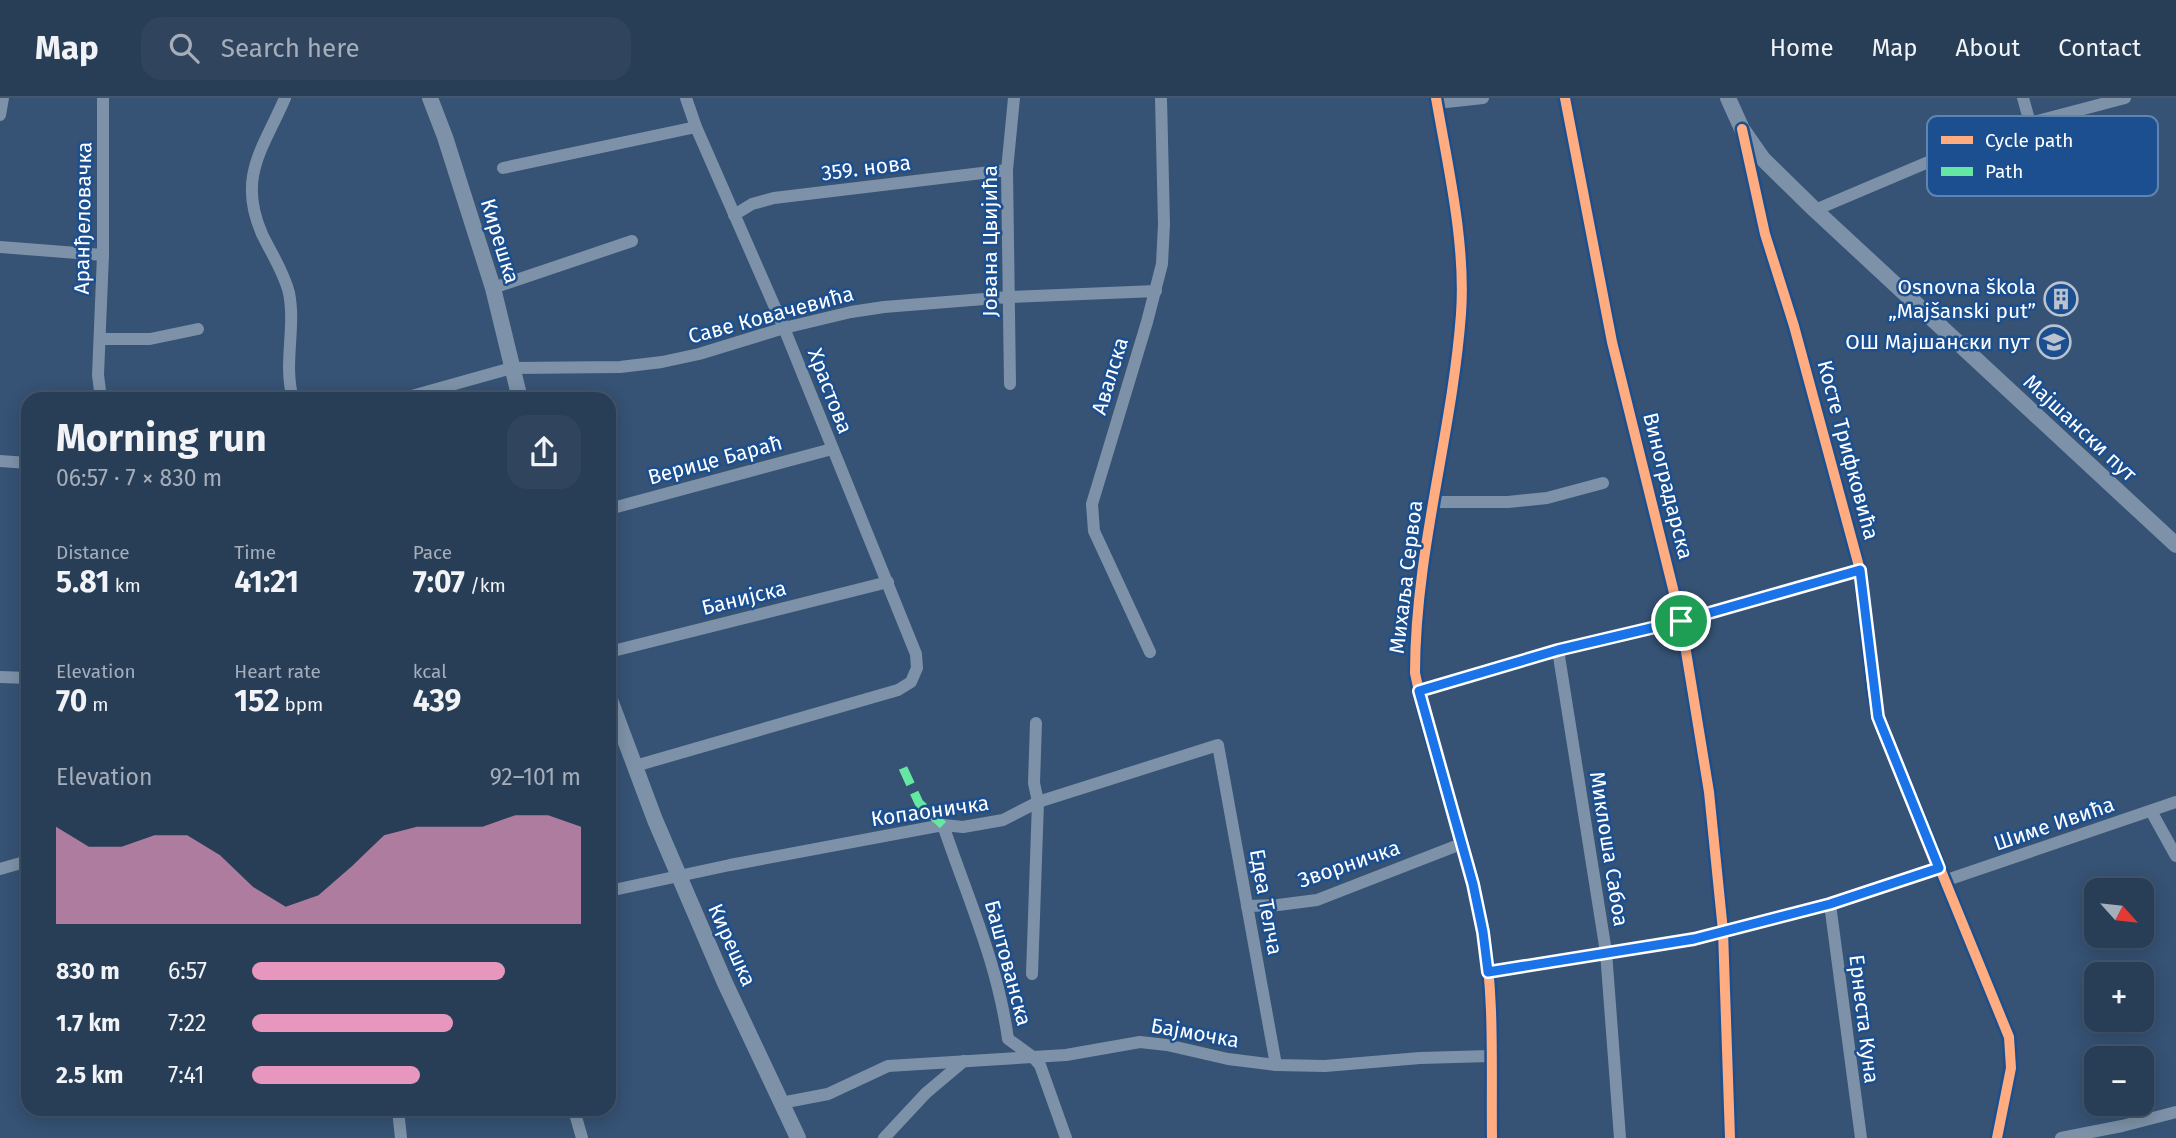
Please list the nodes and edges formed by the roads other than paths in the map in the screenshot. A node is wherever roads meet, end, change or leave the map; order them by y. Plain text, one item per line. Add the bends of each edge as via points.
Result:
1 (3, 98) edge
2 (103, 98) edge
3 (285, 98) edge
4 (430, 98) edge
5 (686, 98) edge
6 (1014, 98) edge
7 (1161, 98) edge
8 (1483, 98) edge
9 (1565, 98) edge
10 (1728, 98) edge
11 (2023, 98) edge
12 (2125, 98) edge
13 (1437, 101) edge
14 (0, 115) edge
15 (2029, 116) edge
16 (2057, 116) edge
17 (696, 127) junction
18 (1742, 129) junction
19 (1927, 163) edge
20 (503, 168) dead end
21 (1007, 170) junction
22 (1815, 210) junction
23 (734, 215) junction
24 (632, 241) dead end
25 (0, 247) edge
26 (103, 254) junction
27 (493, 288) junction
28 (1156, 291) junction
29 (1009, 297) junction
30 (784, 328) junction
31 (198, 329) dead end
32 (100, 339) junction
33 (512, 368) junction
34 (1010, 384) dead end
35 (100, 392) edge
36 (291, 392) edge
37 (426, 392) edge
38 (518, 392) edge
39 (832, 449) junction
40 (0, 461) edge
41 (21, 462) edge
42 (1603, 483) dead end
43 (1433, 502) junction
44 (616, 507) edge
45 (2176, 545) edge
46 (1860, 570) junction
47 (888, 582) junction
48 (1681, 621) junction
49 (616, 650) edge
50 (1558, 650) junction
51 (1150, 652) dead end
52 (0, 677) edge
53 (21, 678) edge
54 (1419, 691) junction
55 (616, 716) edge
56 (1036, 723) dead end
57 (1218, 745) joint
58 (635, 766) junction
59 (1038, 802) junction
60 (2176, 802) edge
61 (2151, 811) junction
62 (943, 825) junction
63 (1461, 844) junction
64 (2176, 856) edge
65 (21, 863) edge
66 (1939, 868) junction
67 (0, 869) edge
68 (679, 877) junction
69 (1944, 881) junction
70 (616, 890) edge
71 (1830, 904) junction
72 (1247, 906) junction
73 (1723, 931) junction
74 (1606, 952) junction
75 (1488, 972) junction
76 (1032, 974) dead end
77 (1490, 1056) junction
78 (1032, 1057) junction
79 (964, 1061) junction
80 (1276, 1065) junction
81 (781, 1102) junction
82 (2176, 1112) edge
83 (399, 1116) edge
84 (575, 1116) edge
85 (401, 1138) edge
86 (582, 1138) edge
87 (798, 1138) edge
88 (884, 1138) edge
89 (1066, 1138) edge
90 (1492, 1138) edge
91 (1620, 1138) edge
92 (1730, 1138) edge
93 (1861, 1138) edge
94 (1997, 1138) edge
95 (2061, 1138) edge

1 - 14 street
2 - 26 street, Аранђеловачка
3 - 36 street via 260,149 251,183 262,232 289,292
4 - 27 street, Кирешка
5 - 17 street, Храстова
6 - 21 street, Јована Цвијића
7 - 28 street, Авалска via 1164,225
8 - 13 street
9 - 48 street, Виноградарска via 1612,342
10 - 18 street, Мајшански пут
11 - 15 street
12 - 16 street
13 - 43 street, Михаља Сервоа via 1460,258 1461,312
17 - 20 street
17 - 23 street, Храстова
18 - 22 street, Мајшански пут via 1763,159
18 - 46 street, Косте Трифковића via 1765,234
19 - 22 street
21 - 23 street, 359. нова via 774,198
21 - 29 street, Јована Цвијића
22 - 45 street, Мајшански пут
23 - 30 street, Храстова
24 - 27 street
25 - 26 street
26 - 32 street, Аранђеловачка
27 - 33 street, Кирешка
28 - 29 street, Саве Ковачевића
28 - 51 street, Авалска via 1092,505 1094,531
29 - 30 street, Саве Ковачевића via 884,307
29 - 34 street, Јована Цвијића
30 - 33 street, Саве Ковачевића via 662,362
30 - 39 street, Храстова
31 - 32 street via 150,339
32 - 35 street, Аранђеловачка
33 - 37 street, Саве Ковачевића
33 - 38 street, Кирешка
39 - 44 street, Верице Бараћ
39 - 47 street, Храстова
40 - 41 street
42 - 43 street, Михаља Сервоа via 1547,498
43 - 54 street, Михаља Сервоа via 1415,644
46 - 48 street
46 - 66 street, Косте Трифковића via 1878,717
47 - 49 street, Банијска
47 - 58 street via 916,654 911,682 898,690
48 - 50 street
48 - 73 street, Виноградарска via 1709,792
50 - 54 street
50 - 74 street, Миклоша Сабоа
52 - 53 street
54 - 63 street, Михаља Сервоа
55 - 58 street, Кирешка
56 - 59 street via 1034,783
57 - 59 street, Копаоничка
57 - 72 street, Едеа Телча
58 - 68 street, Кирешка
59 - 62 street, Копаоничка via 1003,820 963,827
59 - 76 street
60 - 61 street, Шиме Ивића
61 - 64 street
61 - 69 street, Шиме Ивића
62 - 68 street, Копаоничка
62 - 78 street, Баштованска via 983,932 1008,1039
63 - 72 street, Зворничка via 1317,900
63 - 75 street, Михаља Сервоа
65 - 67 street
66 - 69 street, Косте Трифковића
66 - 71 street
68 - 70 street
68 - 81 street, Кирешка
69 - 94 street, Косте Трифковића via 2009,1037 2011,1068
71 - 73 street
71 - 93 street, Ернеста Куна
72 - 80 street, Едеа Телча
73 - 74 street
73 - 92 street, Виноградарска
74 - 75 street
74 - 91 street, Миклоша Сабоа
75 - 77 street, Михаља Сервоа
77 - 80 street, Бајмочка
77 - 90 street, Михаља Сервоа
78 - 79 street, Бајмочка
78 - 80 street, Бајмочка via 1140,1042
78 - 89 street, Баштованска via 1040,1065
79 - 81 street, Бајмочка via 888,1066 828,1094
79 - 88 street
81 - 87 street, Кирешка
82 - 95 street
83 - 85 street
84 - 86 street

